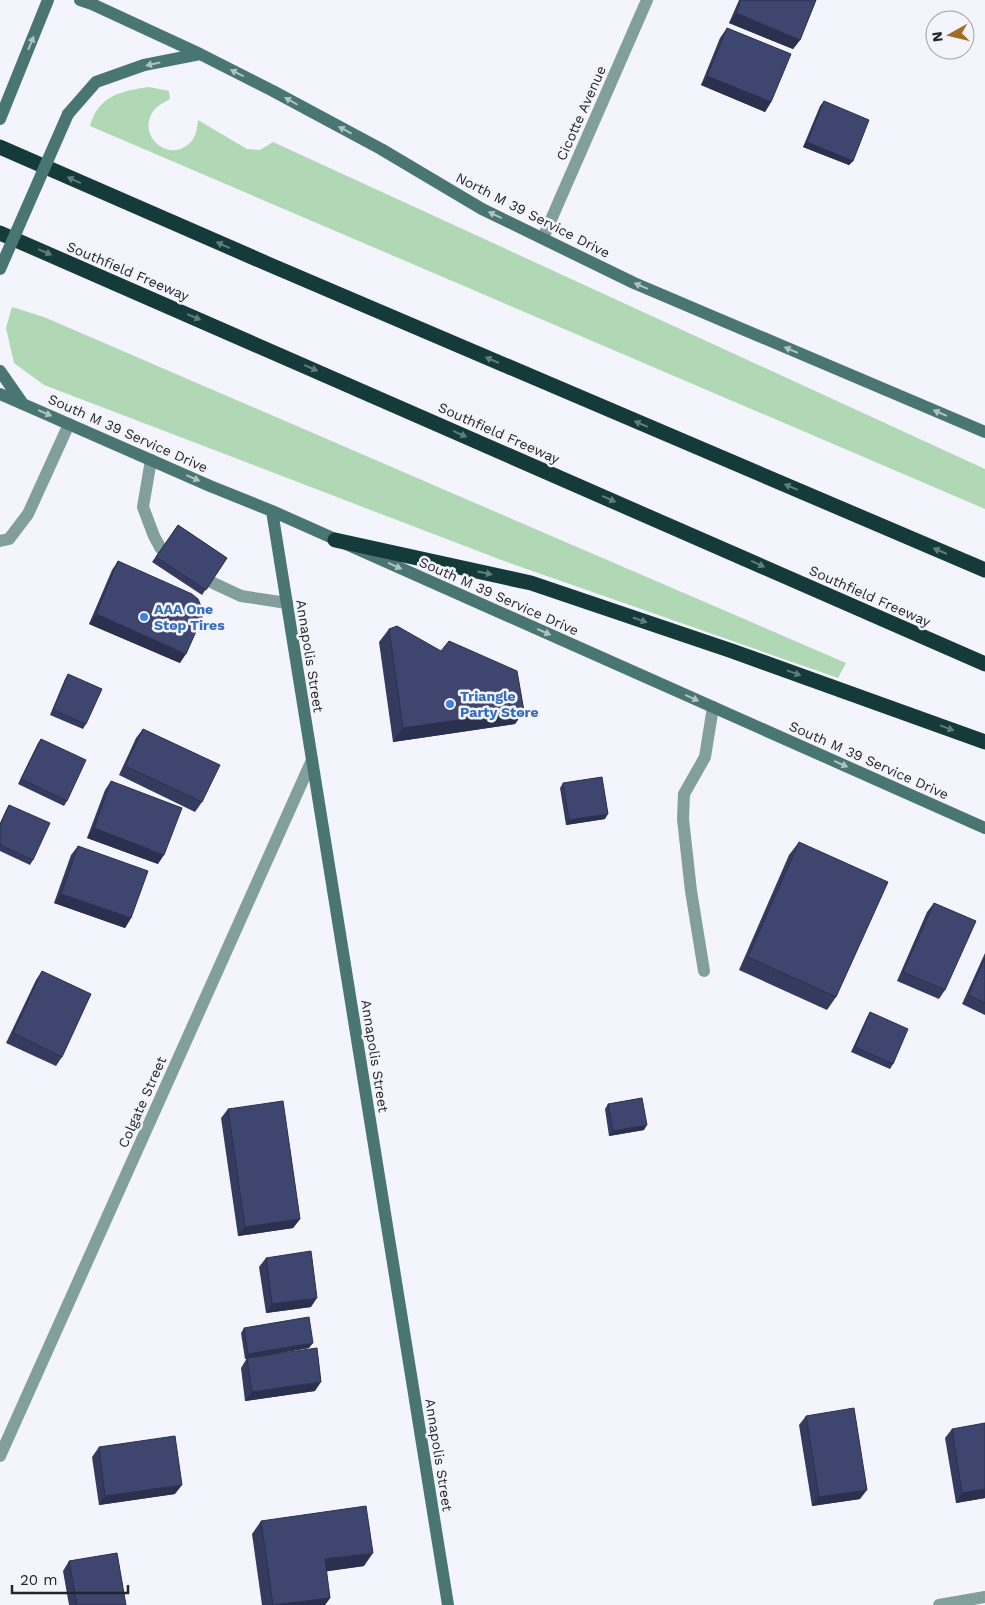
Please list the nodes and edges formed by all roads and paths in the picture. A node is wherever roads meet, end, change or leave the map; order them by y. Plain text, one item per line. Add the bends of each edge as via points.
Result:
1 (48, 0) edge
2 (80, 0) edge
3 (647, 0) edge
4 (200, 54) junction
5 (0, 119) edge
6 (0, 147) edge
7 (0, 233) edge
8 (543, 238) junction
9 (0, 269) edge
10 (0, 371) edge
11 (0, 394) edge
12 (24, 404) junction
13 (69, 424) junction
14 (985, 432) edge
15 (151, 460) junction
16 (272, 511) junction
17 (335, 540) junction
18 (0, 541) edge
19 (161, 549) edge
20 (985, 570) edge
21 (211, 582) edge
22 (287, 603) junction
23 (985, 664) edge
24 (713, 707) junction
25 (985, 742) edge
26 (312, 760) junction
27 (985, 828) edge
28 (704, 971) dead end
29 (0, 1456) edge
30 (985, 1597) edge
31 (448, 1605) edge
32 (939, 1605) edge

5 -> 1 main road
2 - 4 main road, North M 39 Service Drive
3 - 8 street, Cicotte Avenue
8 -> 4 main road, North M 39 Service Drive via 482,209 381,149
4 -> 9 main road, bridge via 144,66 96,82 68,114
20 -> 6 highway
7 -> 23 highway, Southfield Freeway
14 -> 8 main road, North M 39 Service Drive via 634,283
10 - 12 main road
11 - 12 main road, South M 39 Service Drive
12 -> 13 main road, South M 39 Service Drive
13 - 15 main road, South M 39 Service Drive
13 - 18 street via 28,514 9,539
15 -> 16 main road, South M 39 Service Drive
15 - 19 street via 143,507
16 - 17 main road, South M 39 Service Drive
16 - 22 main road, Annapolis Street
17 -> 24 main road, South M 39 Service Drive
17 -> 25 highway via 531,583
21 - 22 street via 240,596
22 - 26 main road, Annapolis Street
24 -> 27 main road, South M 39 Service Drive
24 - 28 street via 706,757 684,794 683,819
26 - 29 street, Colgate Street
26 - 31 main road, Annapolis Street
30 - 32 street

